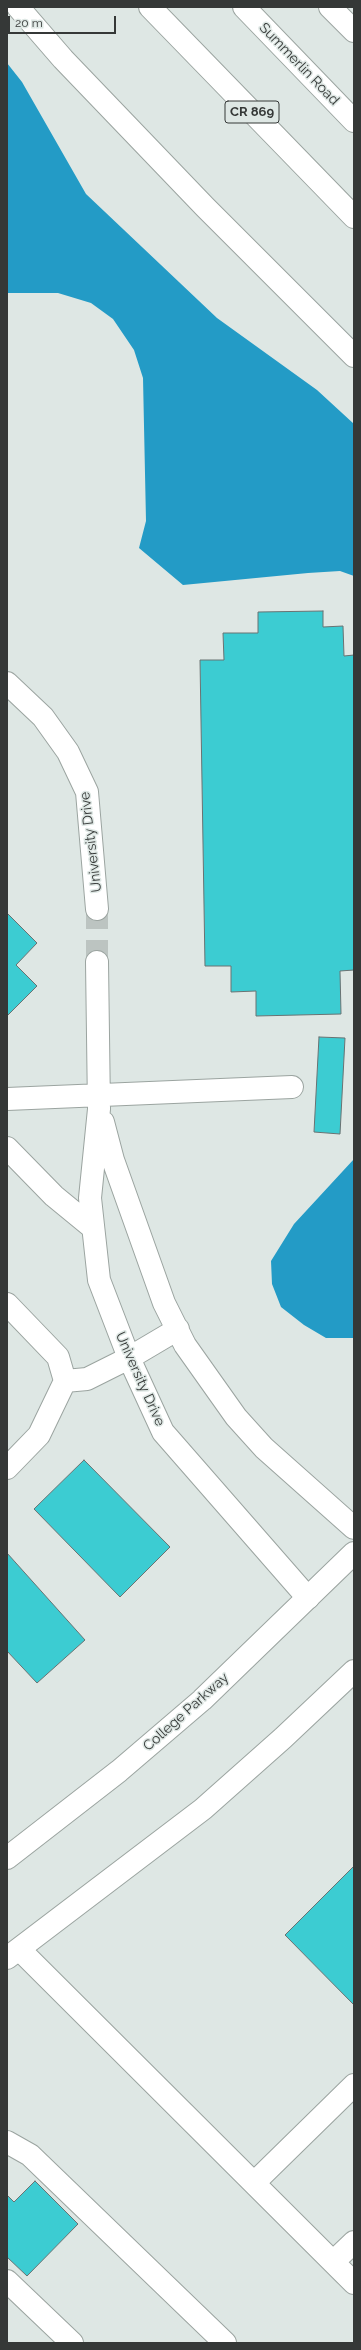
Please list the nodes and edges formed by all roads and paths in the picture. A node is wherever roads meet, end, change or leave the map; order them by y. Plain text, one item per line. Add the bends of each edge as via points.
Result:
1 (18, 7) edge
2 (150, 7) edge
3 (244, 7) edge
4 (330, 7) edge
5 (354, 31) edge
6 (354, 121) edge
7 (354, 217) edge
8 (354, 356) edge
9 (7, 683) edge
10 (97, 909) tunnel mouth
11 (97, 962) tunnel mouth
12 (292, 1087) dead end
13 (7, 1099) edge
14 (99, 1103) junction
15 (7, 1148) edge
16 (93, 1228) junction
17 (7, 1304) edge
18 (178, 1329) junction
19 (129, 1358) junction
20 (65, 1381) junction
21 (7, 1468) edge
22 (354, 1528) edge
23 (354, 1553) edge
24 (308, 1598) junction
25 (354, 1671) edge
26 (7, 1858) edge
27 (13, 1954) edge
28 (354, 2085) edge
29 (7, 2142) edge
30 (254, 2183) junction
31 (354, 2242) edge
32 (333, 2262) junction
33 (7, 2281) edge
34 (354, 2283) edge
35 (72, 2343) edge
36 (225, 2343) edge

1 - 8 main road via 63,59 199,202
2 - 7 main road, CR 869
3 - 6 main road, Summerlin Road
4 - 5 main road
9 - 10 main road, University Drive via 43,717 68,752 87,792
11 - 14 main road, University Drive
12 - 14 main road
13 - 14 main road
14 - 16 main road, University Drive via 90,1198
14 - 18 main road, University Drive via 113,1160 164,1303
15 - 16 main road via 54,1196
16 - 19 main road, University Drive via 99,1280
17 - 20 main road via 58,1357
18 - 19 main road
18 - 22 main road, University Drive via 185,1345 236,1417 294,1476
19 - 20 main road via 87,1379
19 - 24 main road, University Drive via 163,1432
20 - 21 main road via 39,1435
23 - 24 main road, College Parkway
24 - 26 main road, College Parkway via 196,1706 119,1771
25 - 27 main road via 203,1809
27 - 30 main road
28 - 30 main road
29 - 36 main road via 30,2155
30 - 32 main road
31 - 32 main road
32 - 34 main road
33 - 35 main road

